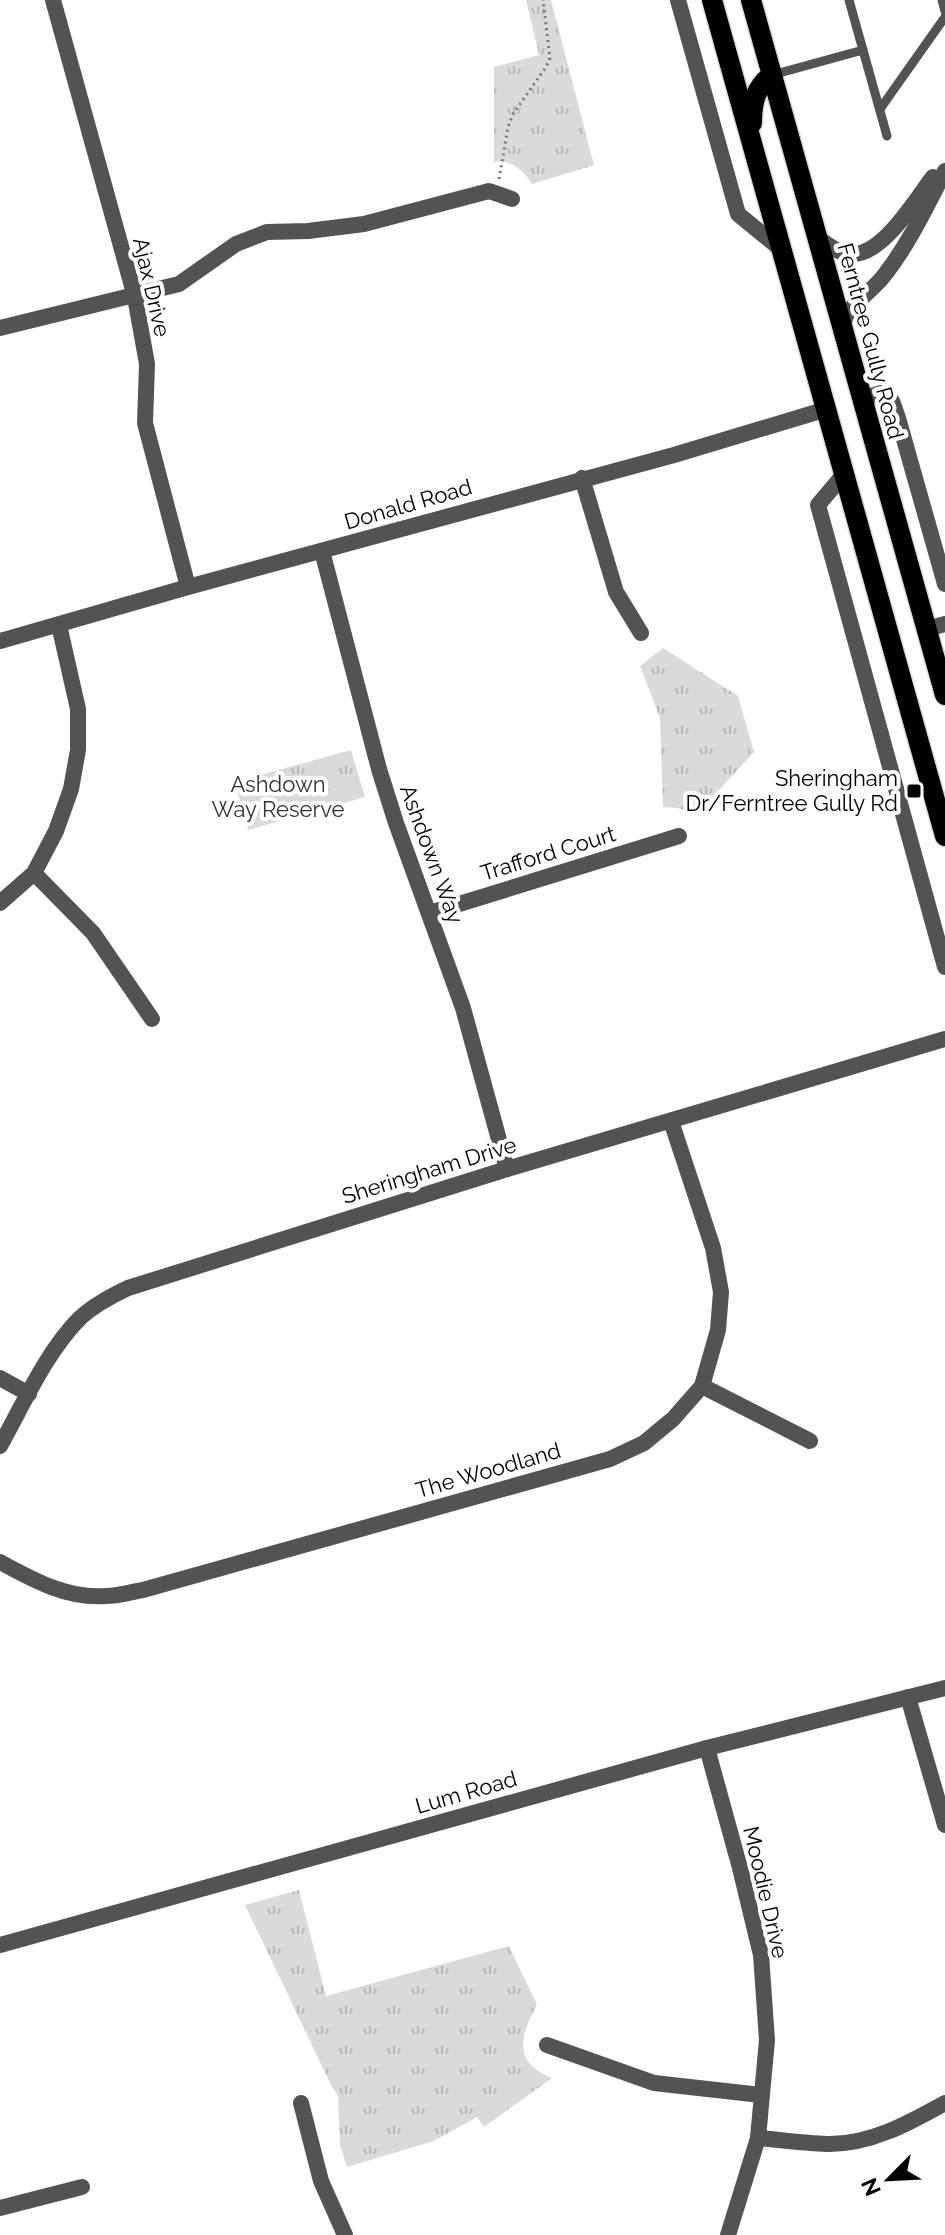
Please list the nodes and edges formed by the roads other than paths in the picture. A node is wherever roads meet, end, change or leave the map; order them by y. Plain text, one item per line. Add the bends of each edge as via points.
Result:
1 (53, 0) edge
2 (678, 0) edge
3 (712, 0) edge
4 (751, 0) edge
5 (849, 0) edge
6 (942, 0) edge
7 (945, 14) edge
8 (863, 50) junction
9 (772, 75) junction
10 (880, 109) junction
11 (887, 136) dead end
12 (752, 139) junction
13 (945, 161) edge
14 (945, 171) edge
15 (505, 196) road end
16 (738, 214) junction
17 (743, 234) dead end
18 (818, 238) junction
19 (783, 251) junction
20 (135, 297) junction
21 (842, 325) junction
22 (0, 328) edge
23 (862, 399) junction
24 (827, 409) junction
25 (845, 473) junction
26 (582, 478) junction
27 (322, 551) junction
28 (945, 584) edge
29 (188, 587) junction
30 (59, 625) junction
31 (936, 627) edge
32 (641, 633) dead end
33 (0, 641) edge
34 (945, 695) edge
35 (679, 836) dead end
36 (945, 836) edge
37 (34, 873) junction
38 (0, 903) edge
39 (430, 913) junction
40 (945, 967) edge
41 (152, 1019) dead end
42 (945, 1039) edge
43 (671, 1121) junction
44 (507, 1169) junction
45 (0, 1378) edge
46 (702, 1386) junction
47 (29, 1394) junction
48 (810, 1441) dead end
49 (0, 1446) edge
50 (0, 1562) edge
51 (945, 1688) edge
52 (908, 1697) junction
53 (707, 1748) junction
54 (945, 1825) edge
55 (0, 1945) edge
56 (547, 2045) dead end
57 (761, 2095) junction
58 (301, 2103) dead end
59 (945, 2103) edge
60 (758, 2138) junction
61 (82, 2187) dead end
62 (0, 2208) edge
63 (345, 2235) edge
64 (728, 2235) edge

1 - 20 street, Ajax Drive
2 - 16 street
3 - 12 main road
4 - 9 main road, Ferntree Gully Road
5 - 8 lane
6 - 7 lane
7 - 10 lane
8 - 9 lane
8 - 10 lane
9 - 12 main road via 755,96
9 - 18 main road, Ferntree Gully Road
10 - 11 lane
12 - 19 main road
13 - 18 street via 877,246 852,254
14 - 21 street via 896,259 851,307
15 - 20 street via 489,191 364,224 267,232 236,244 179,284
16 - 17 street
16 - 19 street
18 - 21 main road, Ferntree Gully Road
19 - 24 main road
20 - 22 street
20 - 29 street, Ajax Drive via 147,364 145,423
21 - 23 main road, Ferntree Gully Road
23 - 24 main road
23 - 28 street via 881,393 892,401
23 - 31 main road, Ferntree Gully Road
24 - 25 main road
24 - 26 street, Donald Road
25 - 36 main road
25 - 40 street via 818,505
26 - 27 street, Donald Road
26 - 32 street via 616,592
27 - 29 street, Donald Road
27 - 39 street, Ashdown Way via 379,769
29 - 30 street, Donald Road
30 - 33 street, Donald Road
30 - 37 street via 78,709 78,750 56,831
31 - 34 main road, Ferntree Gully Road
35 - 39 street, Trafford Court
37 - 38 street
37 - 41 street via 93,933
39 - 44 street, Ashdown Way via 463,1008
42 - 43 street, Sheringham Drive
43 - 44 street, Sheringham Drive
43 - 46 street, The Woodland via 713,1248 721,1292 718,1330
44 - 47 street, Sheringham Drive via 128,1288 80,1318
45 - 47 street
46 - 48 street
46 - 50 street, The Woodland via 644,1443 610,1459 143,1590 105,1597 73,1594
47 - 49 street, Sheringham Drive
51 - 52 street, Lum Road
52 - 53 street, Lum Road
52 - 54 street
53 - 55 street, Lum Road
53 - 57 street, Moodie Drive via 761,1955 767,2040
56 - 57 street via 654,2083
57 - 60 street, Moodie Drive
58 - 63 street via 321,2181
59 - 60 street via 867,2139 830,2144
60 - 64 street, Moodie Drive
61 - 62 street

